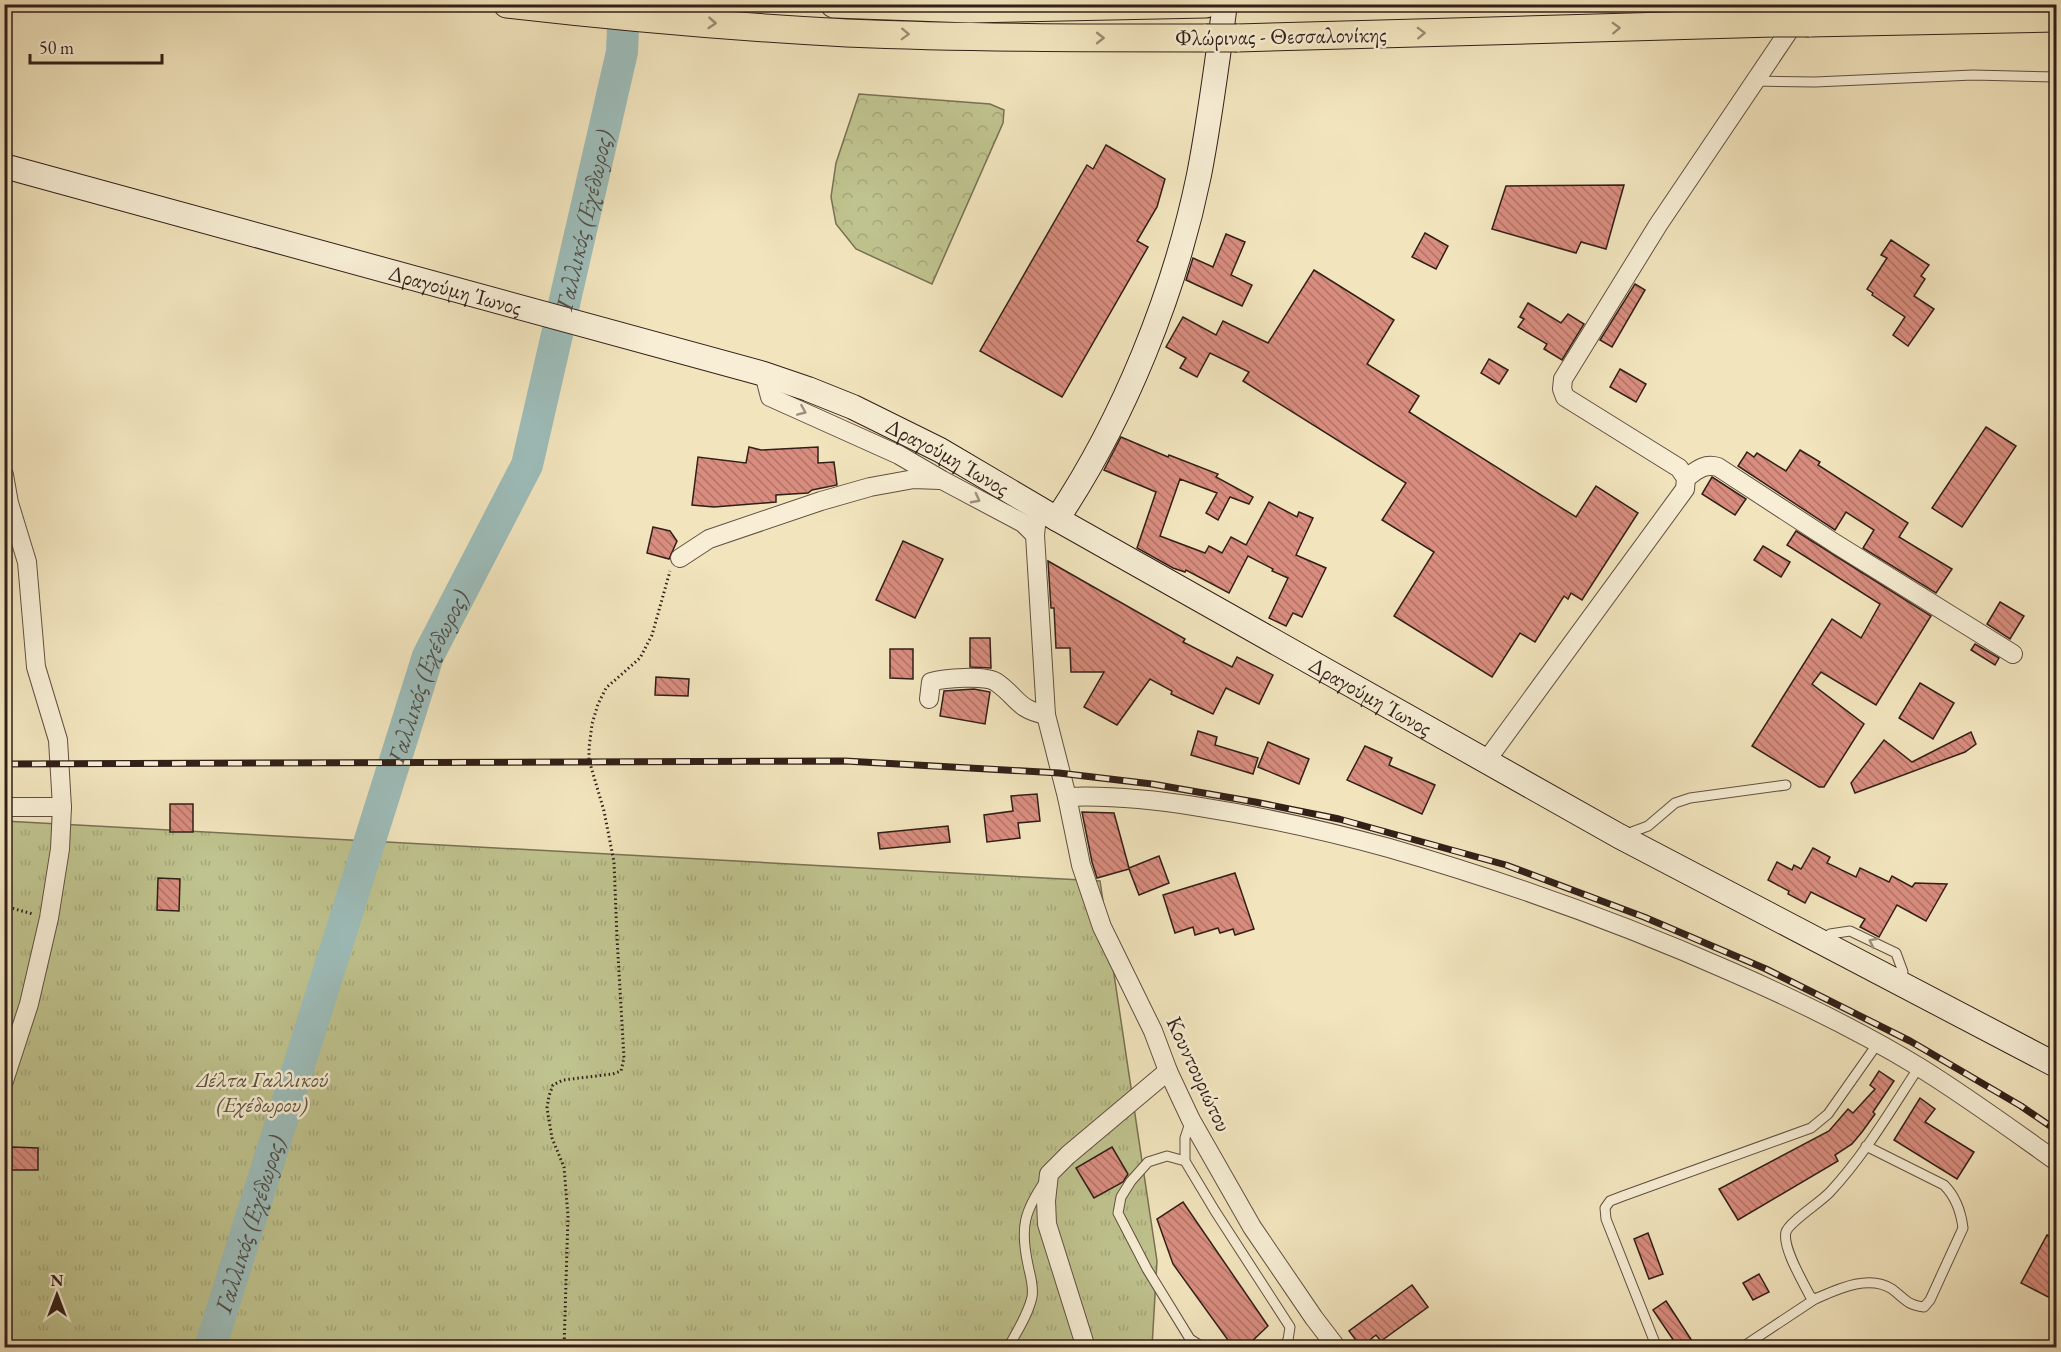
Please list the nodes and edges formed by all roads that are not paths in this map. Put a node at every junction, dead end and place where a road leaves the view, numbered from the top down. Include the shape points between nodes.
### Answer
1 (507, 4) edge
2 (1206, 4) edge
3 (1225, 4) edge
4 (845, 5) edge
5 (1808, 14) edge
6 (2056, 18) edge
7 (2056, 77) edge
8 (1754, 81) junction
9 (4, 166) edge
10 (765, 374) junction
11 (4, 475) edge
12 (1686, 478) junction
13 (942, 480) junction
14 (1048, 513) junction
15 (1035, 535) junction
16 (680, 558) road end
17 (2013, 654) dead end
18 (928, 699) dead end
19 (1046, 715) junction
20 (1486, 761) junction
21 (1786, 785) dead end
22 (1067, 797) junction
23 (4, 807) edge
24 (62, 807) junction
25 (1619, 836) junction
26 (1878, 1043) junction
27 (2056, 1065) edge
28 (1919, 1067) junction
29 (1168, 1071) junction
30 (4, 1081) edge
31 (1191, 1120) junction
32 (1866, 1146) junction
33 (1185, 1161) junction
34 (2056, 1161) edge
35 (1049, 1174) junction
36 (1815, 1299) junction
37 (1008, 1347) edge
38 (1086, 1347) edge
39 (1204, 1347) edge
40 (1282, 1347) edge
41 (1337, 1347) edge
42 (1657, 1347) edge
43 (1741, 1347) edge

1 -> 5 main road, Φλώρινας - Θεσσαλονίκης, bridge via 660,20 970,37 1237,38 1773,23
2 - 4 main road, Φλώρινας - Θεσσαλονίκης via 970,9
3 - 14 main road via 1198,176 1166,296 1104,440 1076,490
5 - 6 main road, Φλώρινας - Θεσσαλονίκης
5 - 8 street
7 - 8 lane via 1973,75
8 - 12 street via 1658,225 1563,379 1565,397 1679,468
9 - 10 main road, Δραγούμη Ίωνος
10 -> 13 street via 770,397 899,455
10 - 14 main road, Δραγούμη Ίωνος via 844,403 907,433
11 - 24 street via 27,562 36,667 58,740
12 - 17 street via 1700,467 1718,467
12 - 20 street via 1684,489
13 -> 15 street via 1023,523
13 - 16 street via 914,479 821,501 709,539
14 - 15 street, Κουντουριώτου
14 - 20 main road, Δραγούμη Ίωνος
15 - 19 street, Κουντουριώτου
18 - 19 street via 932,682 940,679 983,679 994,681 1029,712
19 - 22 street, Κουντουριώτου
20 - 25 main road, Δραγούμη Ίωνος
21 - 25 lane via 1690,798 1675,803 1648,826
22 - 26 street via 1115,796 1250,814 1422,858 1576,908 1674,946
22 - 29 street, Κουντουριώτου via 1081,865 1102,927 1153,1031
23 - 24 street
24 - 30 street via 49,918 29,1004
25 - 27 main road, Δραγούμη Ίωνος via 1821,935
26 - 28 street
26 - 42 lane via 1828,1114 1810,1128 1610,1201 1605,1208 1606,1219
28 - 32 lane
28 - 34 street
29 - 31 street, Κουντουριώτου
29 - 35 street
31 - 33 lane via 1185,1138
31 - 41 street, Κουντουριώτου via 1252,1227
32 - 36 lane via 1830,1192 1787,1229 1785,1239 1798,1272
32 - 36 lane via 1944,1185 1953,1194 1962,1228 1924,1307 1911,1305 1891,1288 1875,1283 1861,1282
33 - 39 lane via 1167,1156 1148,1162 1121,1197 1118,1213 1146,1269 1190,1339
33 - 40 lane via 1290,1327
35 - 37 lane via 1023,1225 1032,1296 1026,1316
35 - 38 street via 1047,1224
36 - 43 lane

